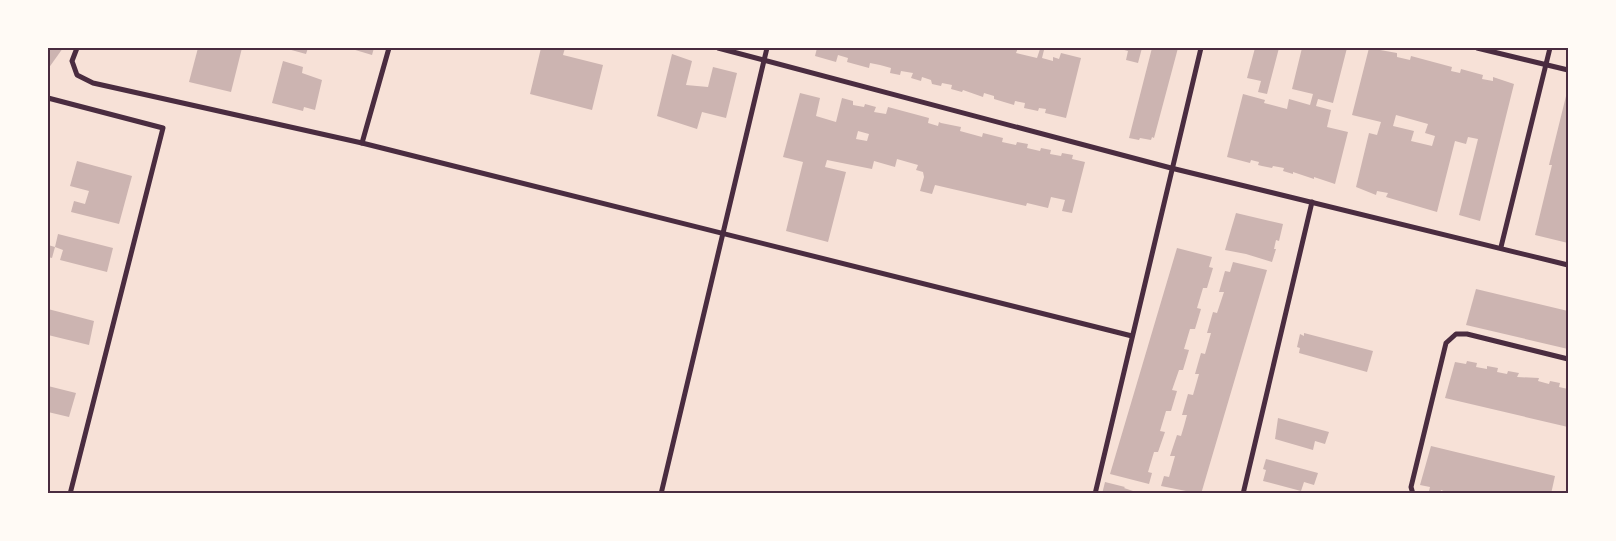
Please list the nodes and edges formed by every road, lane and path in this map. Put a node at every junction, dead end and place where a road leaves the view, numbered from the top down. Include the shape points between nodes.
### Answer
1 (76, 48) edge
2 (389, 48) edge
3 (718, 48) edge
4 (767, 48) edge
5 (1201, 48) edge
6 (1477, 48) edge
7 (1550, 48) edge
8 (764, 60) junction
9 (1546, 65) junction
10 (1568, 70) edge
11 (48, 98) edge
12 (362, 143) junction
13 (1171, 168) junction
14 (1312, 202) junction
15 (723, 232) junction
16 (1501, 247) junction
17 (1568, 265) edge
18 (1132, 336) junction
19 (1568, 359) edge
20 (70, 494) edge
21 (661, 494) edge
22 (1095, 494) edge
23 (1244, 494) edge
24 (1414, 494) edge

1 - 12 street via 72,61 77,75 93,82
2 - 12 street
3 - 8 street
4 - 8 street
5 - 13 street
6 - 9 street
7 - 9 street
8 - 13 street
8 - 15 street
9 - 10 street
9 - 16 street
11 - 20 street via 162,128
12 - 15 street
13 - 14 street
13 - 18 street
14 - 16 street
14 - 23 street
15 - 18 street
15 - 21 street
16 - 17 street
18 - 22 street
19 - 24 street via 1456,334 1446,343 1411,488

